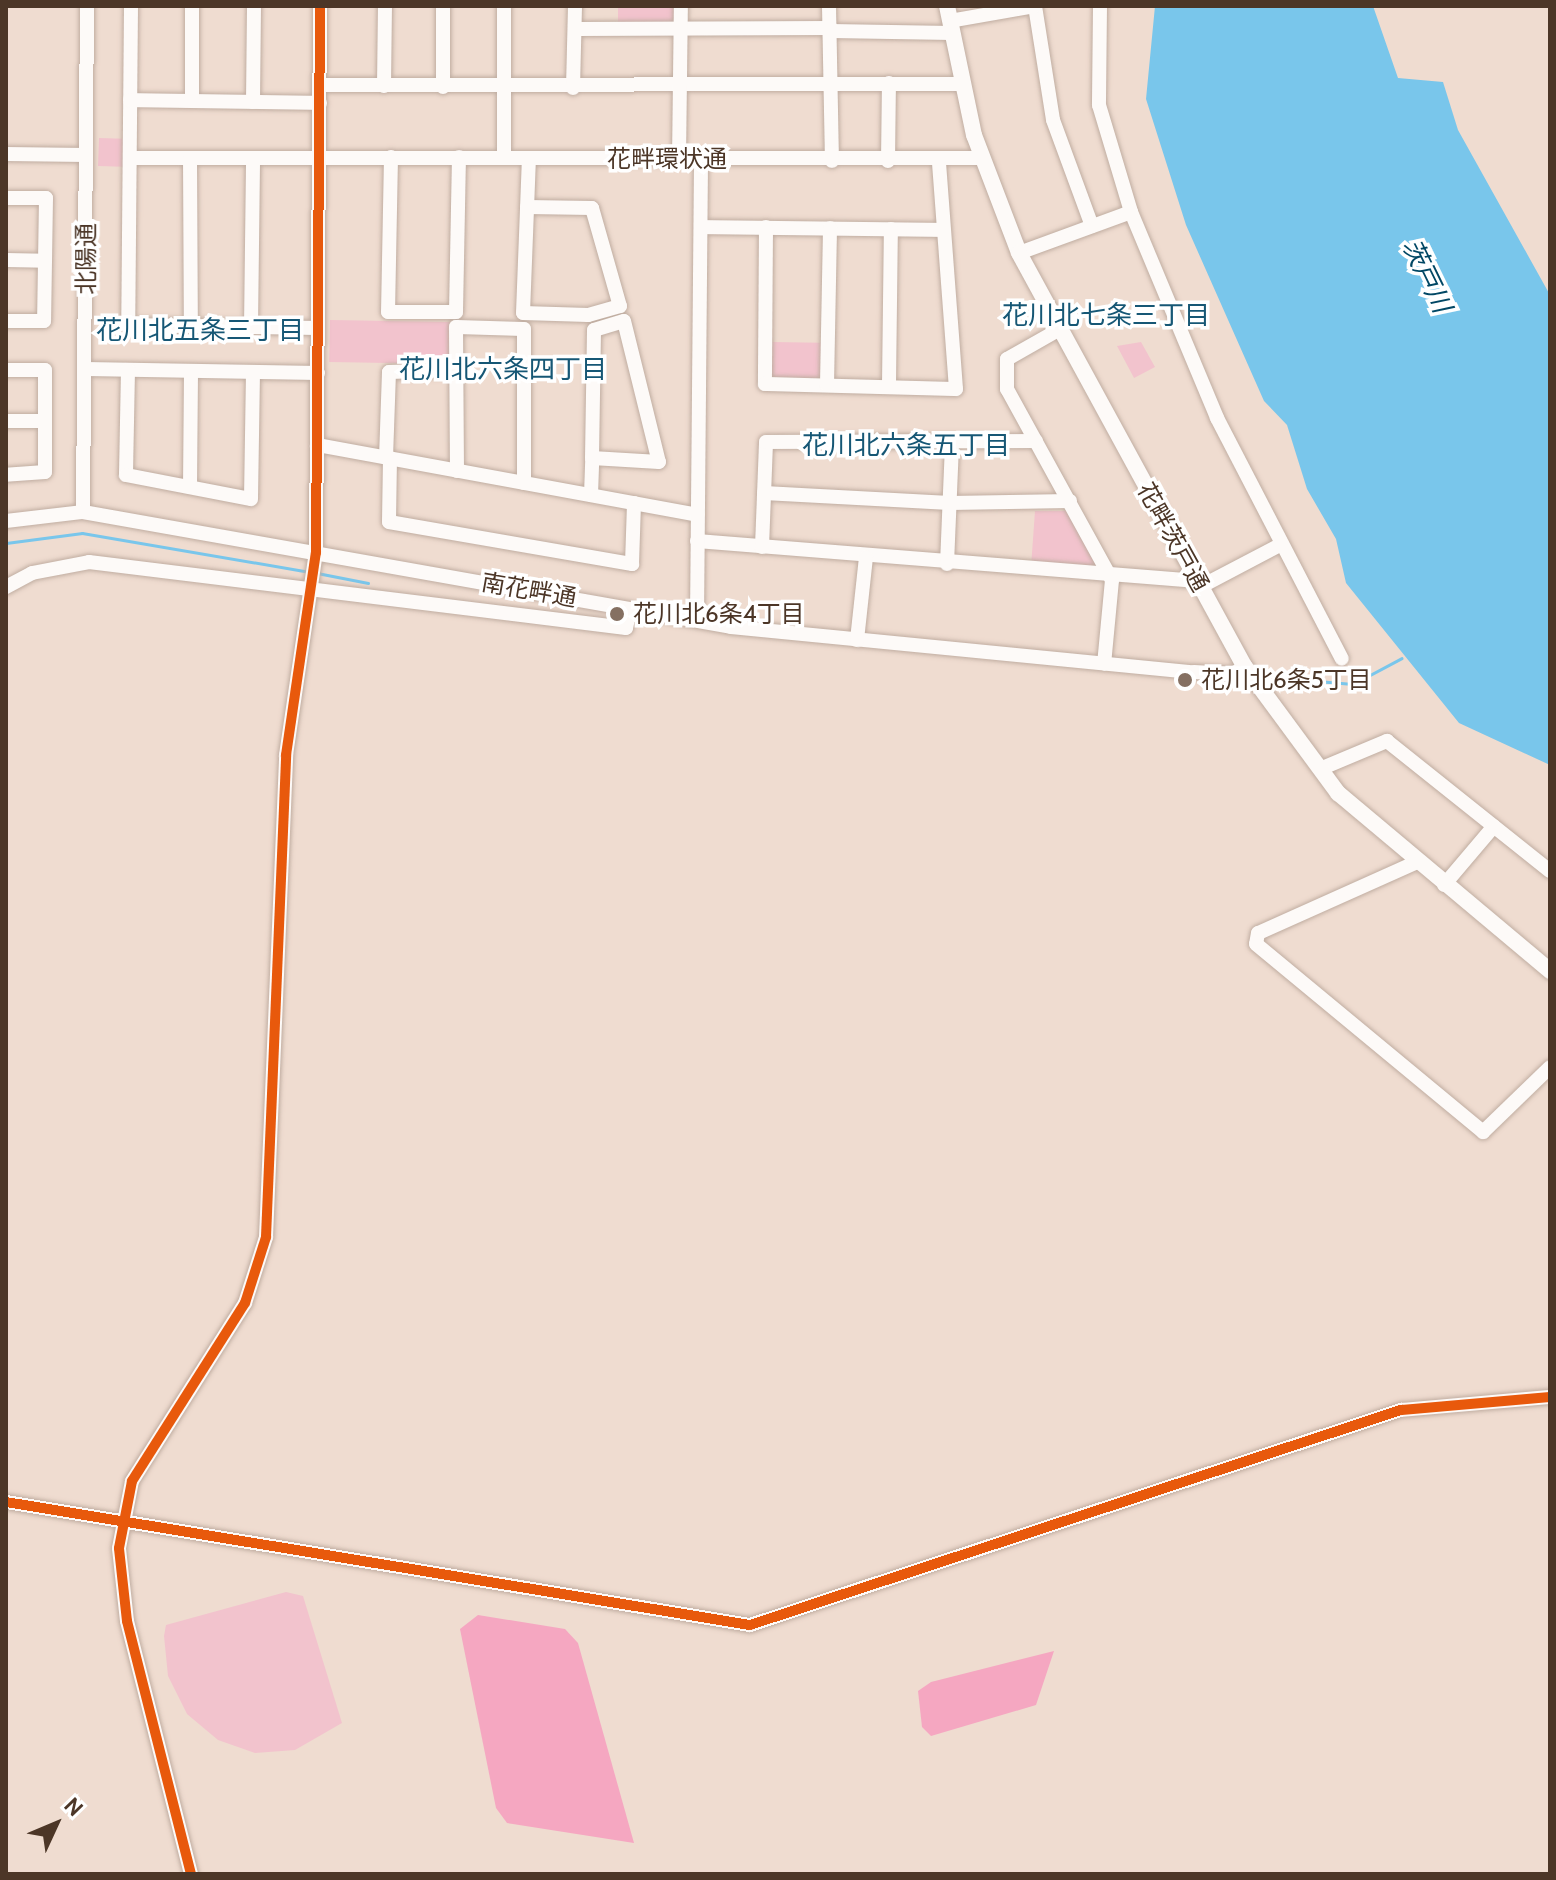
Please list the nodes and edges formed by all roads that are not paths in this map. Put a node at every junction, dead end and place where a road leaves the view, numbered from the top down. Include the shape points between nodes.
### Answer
1 (87, 6) edge
2 (131, 6) edge
3 (192, 6) edge
4 (254, 6) edge
5 (320, 6) edge
6 (385, 6) edge
7 (443, 6) edge
8 (504, 6) edge
9 (575, 6) edge
10 (681, 6) edge
11 (829, 6) edge
12 (1035, 6) edge
13 (1100, 6) edge
14 (950, 20) edge
15 (575, 29) junction
16 (831, 29) junction
17 (681, 30) junction
18 (832, 82) junction
19 (889, 83) junction
20 (680, 84) junction
21 (963, 84) junction
22 (320, 85) junction
23 (384, 86) junction
24 (443, 87) junction
25 (573, 88) junction
26 (504, 89) junction
27 (130, 100) junction
28 (192, 101) junction
29 (253, 102) junction
30 (320, 103) junction
31 (6, 154) edge
32 (86, 155) junction
33 (391, 157) junction
34 (459, 157) junction
35 (130, 158) junction
36 (190, 158) junction
37 (253, 158) junction
38 (504, 158) junction
39 (529, 158) junction
40 (983, 158) junction
41 (319, 159) junction
42 (679, 160) junction
43 (701, 160) junction
44 (832, 161) junction
45 (888, 161) junction
46 (939, 162) junction
47 (6, 198) edge
48 (527, 207) junction
49 (1131, 212) junction
50 (1092, 226) junction
51 (701, 227) junction
52 (766, 227) junction
53 (830, 228) junction
54 (891, 229) junction
55 (942, 230) junction
56 (1019, 253) junction
57 (6, 260) edge
58 (45, 261) junction
59 (6, 321) edge
60 (191, 326) junction
61 (251, 327) junction
62 (318, 328) junction
63 (1060, 329) junction
64 (86, 369) junction
65 (6, 370) edge
66 (128, 370) junction
67 (456, 370) junction
68 (191, 371) junction
69 (253, 372) junction
70 (318, 373) junction
71 (889, 384) junction
72 (827, 385) junction
73 (6, 421) edge
74 (45, 421) junction
75 (1036, 441) junction
76 (317, 445) junction
77 (952, 445) junction
78 (388, 458) junction
79 (592, 458) junction
80 (457, 471) junction
81 (6, 475) edge
82 (524, 483) junction
83 (190, 487) junction
84 (764, 493) junction
85 (591, 495) junction
86 (1070, 501) junction
87 (634, 503) junction
88 (950, 503) junction
89 (83, 512) junction
90 (698, 515) junction
91 (6, 521) edge
92 (697, 541) junction
93 (1280, 545) junction
94 (762, 547) junction
95 (866, 557) junction
96 (315, 558) junction
97 (947, 564) junction
98 (1112, 580) junction
99 (310, 583) junction
100 (1199, 584) junction
101 (6, 587) edge
102 (630, 609) junction
103 (697, 620) junction
104 (857, 640) junction
105 (1342, 659) dead end
106 (1104, 664) junction
107 (1245, 667) junction
108 (1320, 769) junction
109 (1494, 826) junction
110 (1417, 862) junction
111 (1550, 871) edge
112 (1444, 885) junction
113 (1550, 971) edge
114 (1550, 1067) edge
115 (1550, 1397) edge
116 (6, 1502) edge
117 (123, 1523) junction
118 (191, 1874) edge

1 - 32 street, 北陽通
2 - 27 street
3 - 28 street
4 - 29 street
5 - 22 street
6 - 23 street
7 - 24 street
8 - 26 street
9 - 15 street
10 - 17 street
11 - 16 street
12 - 14 street
12 - 50 street via 1063,159
13 - 49 street via 1099,105
14 - 16 street
14 - 21 main road, 花畔茨戸通
15 - 17 street
15 - 25 street
16 - 17 street
16 - 18 street
17 - 20 street
18 - 19 street
18 - 20 street
18 - 44 street
19 - 21 street
19 - 45 street
20 - 25 street
20 - 42 street
21 - 40 main road, 花畔茨戸通
22 - 23 street
22 - 30 street
23 - 24 street
24 - 26 street
25 - 26 street
26 - 38 street
27 - 28 street
27 - 35 street
28 - 29 street
29 - 30 street
30 - 41 street
31 - 32 street
32 - 64 street, 北陽通
33 - 34 street, 花畔環状通
33 - 34 street via 388,312 456,312
33 - 41 street, 花畔環状通
34 - 38 street, 花畔環状通
35 - 36 street, 花畔環状通
35 - 60 street via 128,325
36 - 37 street, 花畔環状通
36 - 60 street
37 - 41 street, 花畔環状通
37 - 61 street
38 - 39 street, 花畔環状通
39 - 42 street, 花畔環状通
39 - 48 street
40 - 46 street, 花畔環状通
40 - 56 main road, 花畔茨戸通
41 - 62 street
42 - 43 street, 花畔環状通
43 - 44 street, 花畔環状通
43 - 51 street
44 - 45 street, 花畔環状通
45 - 46 street, 花畔環状通
46 - 55 street
47 - 58 street via 46,198
48 - 48 street via 523,313 588,315 620,306 592,208
49 - 50 street
49 - 93 street via 1207,396
50 - 56 street
51 - 52 street
51 - 90 street
52 - 53 street
52 - 72 street via 765,384
53 - 54 street
53 - 72 street
54 - 55 street
54 - 71 street
55 - 71 street via 956,389
56 - 63 main road, 花畔茨戸通
57 - 58 street
58 - 59 street via 44,321
60 - 61 street
61 - 62 street
62 - 70 street
63 - 75 street via 1007,359 1007,389
63 - 100 main road, 花畔茨戸通
64 - 66 street
64 - 89 street, 北陽通
65 - 74 street via 45,370
66 - 68 street
66 - 83 street via 126,475
67 - 78 street via 389,372
67 - 80 street
67 - 82 street via 456,327 524,329
68 - 69 street
68 - 83 street
69 - 70 street
69 - 83 street via 251,499
70 - 76 street
71 - 72 street
73 - 74 street
74 - 81 street via 45,472
75 - 77 street
75 - 86 street
76 - 78 street
76 - 96 street
77 - 84 street via 766,442
77 - 88 street
78 - 80 street
78 - 87 street via 389,522 632,564
79 - 79 street via 594,330 624,321 659,462
79 - 85 street
80 - 82 street
82 - 85 street
84 - 88 street
84 - 94 street
85 - 87 street
86 - 88 street
86 - 98 street
87 - 90 street
88 - 97 street
89 - 91 street, 南花畔通
89 - 96 street, 南花畔通
90 - 92 street
92 - 94 street
92 - 103 street
93 - 100 street
93 - 105 street
94 - 95 street
95 - 97 street
95 - 104 street
96 - 99 street
96 - 102 street, 南花畔通
97 - 98 street
98 - 100 street
98 - 106 street
99 - 101 street via 89,562 32,573
99 - 102 street via 626,628
99 - 117 street via 286,755 266,1237 245,1303 146,1450
100 - 107 main road, 花畔茨戸通
102 - 103 street, 南花畔通
103 - 104 street, 南花畔通
104 - 106 street, 南花畔通
106 - 107 street, 南花畔通 via 1232,674
107 - 108 main road, 花畔茨戸通
108 - 109 street via 1387,741
108 - 110 main road, 花畔茨戸通
109 - 111 street
109 - 112 street
110 - 112 main road, 花畔茨戸通
110 - 114 street via 1258,933 1256,944 1483,1132
112 - 113 main road, 花畔茨戸通
115 - 117 street via 1401,1410 750,1625
116 - 117 street
117 - 118 street via 119,1584

